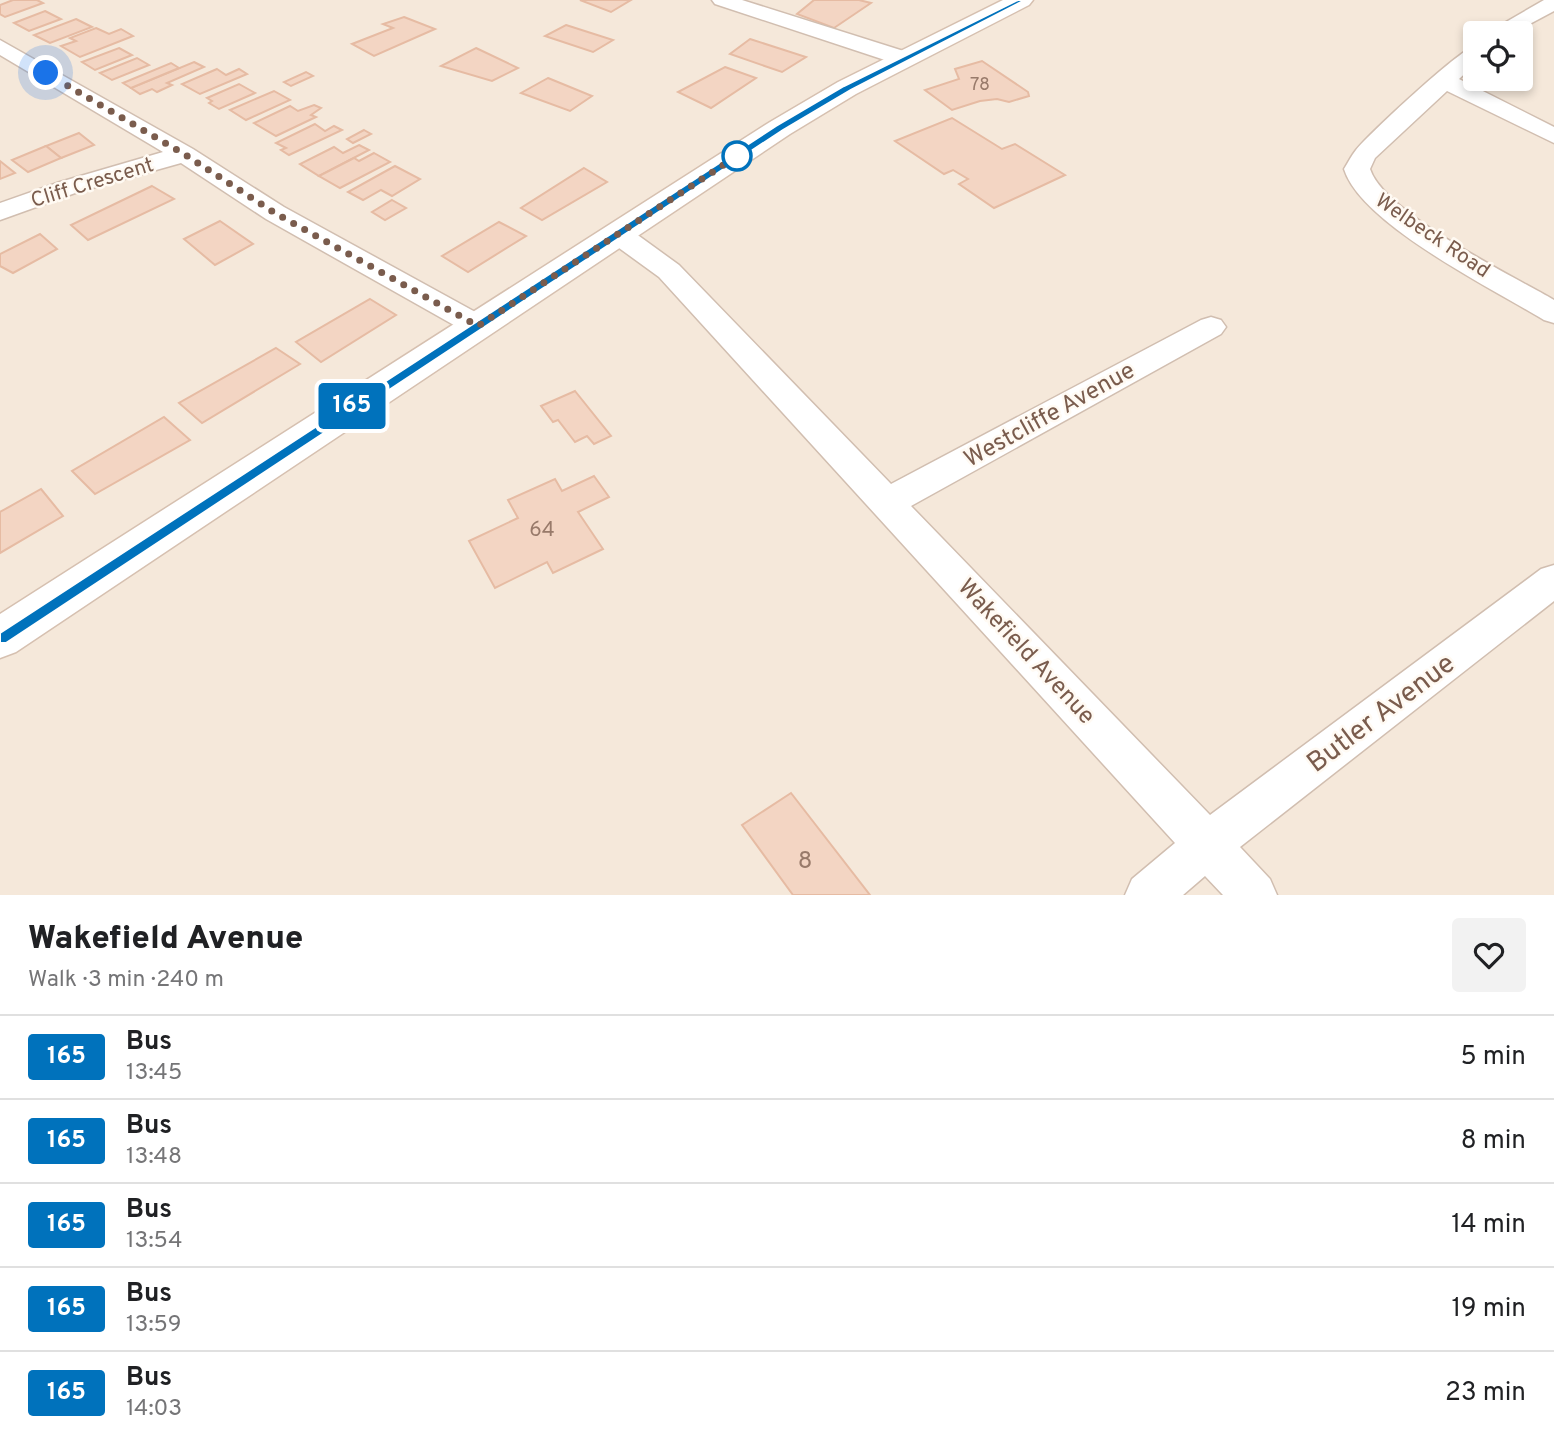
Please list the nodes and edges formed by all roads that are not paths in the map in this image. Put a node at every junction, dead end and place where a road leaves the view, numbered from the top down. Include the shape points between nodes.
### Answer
1 (722, 0) edge
2 (1021, 0) edge
3 (1549, 3) edge
4 (1518, 21) edge
5 (0, 46) edge
6 (905, 59) junction
7 (1463, 62) edge
8 (1443, 80) junction
9 (1554, 135) edge
10 (184, 154) junction
11 (0, 212) edge
12 (618, 234) junction
13 (1554, 313) edge
14 (478, 326) junction
15 (1211, 327) dead end
16 (888, 502) junction
17 (1554, 580) edge
18 (0, 638) edge
19 (1207, 845) junction
20 (1148, 895) edge
21 (1254, 895) edge

1 - 6 street
2 - 6 street
3 - 4 street
5 - 10 street
6 - 12 street via 780,128
7 - 8 street, Welbeck Road
8 - 9 street
8 - 13 street, Welbeck Road via 1365,154 1357,169 1362,185 1417,229
10 - 11 street, Cliff Crescent
10 - 14 street via 275,213
12 - 14 street
12 - 16 street, Wakefield Avenue via 669,271
14 - 18 street
15 - 16 street, Westcliffe Avenue
16 - 19 street, Wakefield Avenue
17 - 19 street, Butler Avenue
19 - 20 street, Butler Avenue
19 - 21 street, Wakefield Avenue

